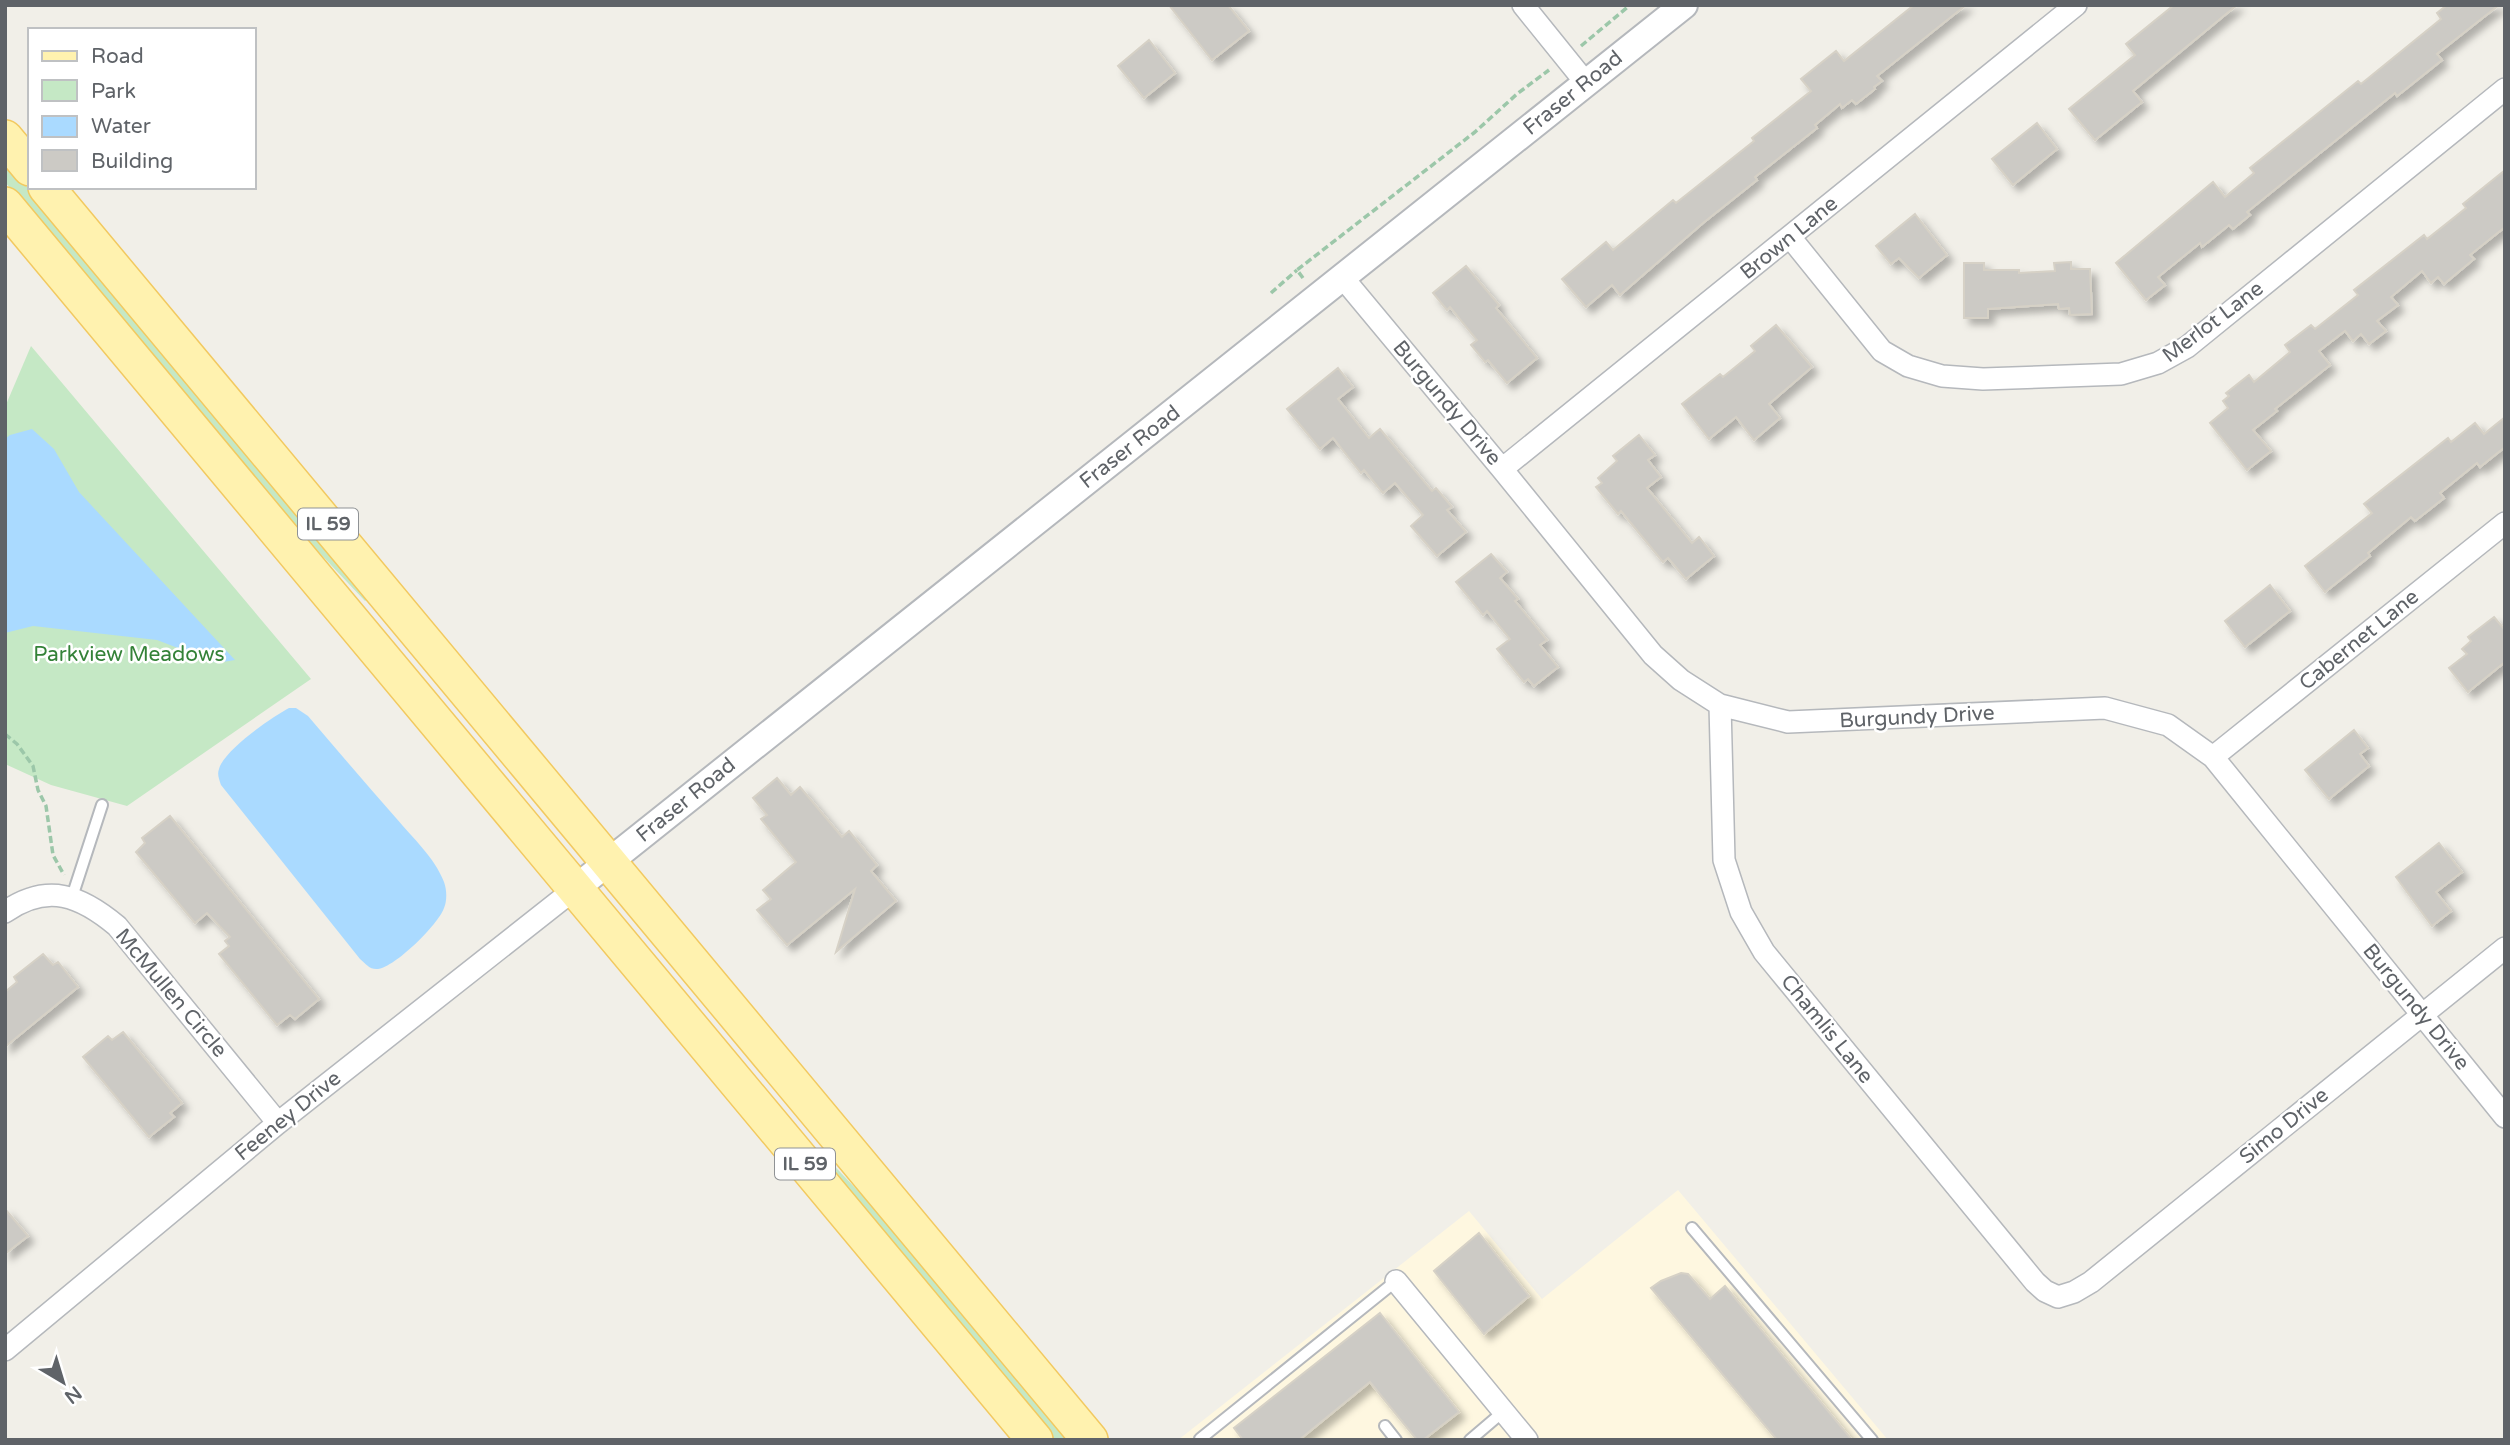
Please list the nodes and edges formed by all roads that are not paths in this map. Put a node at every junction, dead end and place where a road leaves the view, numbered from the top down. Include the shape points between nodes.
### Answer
1 (1523, 5) edge
2 (1684, 5) edge
3 (2076, 5) edge
4 (1586, 83) junction
5 (2505, 89) edge
6 (5, 138) edge
7 (28, 166) edge
8 (48, 189) edge
9 (5, 205) edge
10 (1790, 237) junction
11 (1343, 278) junction
12 (1502, 468) junction
13 (2505, 523) edge
14 (1720, 705) junction
15 (2213, 757) junction
16 (102, 805) dead end
17 (609, 862) junction
18 (576, 888) junction
19 (72, 897) junction
20 (5, 912) edge
21 (2505, 948) edge
22 (2422, 1015) junction
23 (2505, 1117) edge
24 (278, 1123) junction
25 (1692, 1228) dead end
26 (1396, 1282) joint
27 (2058, 1297) joint
28 (5, 1350) edge
29 (1504, 1411) junction
30 (1385, 1426) dead end
31 (1200, 1439) edge
32 (1035, 1440) edge
33 (1090, 1440) edge
34 (1396, 1440) edge
35 (1470, 1440) edge
36 (1527, 1440) edge
37 (1872, 1440) edge

1 - 4 street
2 - 4 street, Fraser Road
3 - 10 street, Brown Lane
4 - 11 street, Fraser Road
5 - 10 street, Merlot Lane via 2187,347 2158,363 2121,374 1983,379 1942,376 1908,366 1882,351
6 - 7 main road
8 - 17 main road, IL 59
9 - 18 main road, IL 59
10 - 12 street, Brown Lane
11 - 12 street, Burgundy Drive
11 - 17 street, Fraser Road
12 - 14 street, Burgundy Drive via 1653,656
13 - 15 street, Cabernet Lane
14 - 15 street, Burgundy Drive via 1788,722 2105,708 2168,725
14 - 27 street, Chamlis Lane via 1724,860 1750,931 2035,1282
15 - 22 street, Burgundy Drive
16 - 19 lane
17 - 18 street, Fraser Road
17 - 33 main road, IL 59
18 - 24 street, Feeney Drive
18 - 32 main road, IL 59
19 - 20 street, McMullen Circle via 30,898
19 - 24 street, McMullen Circle via 117,926
21 - 22 street, Simo Drive
22 - 23 street, Burgundy Drive
22 - 27 street, Simo Drive via 2091,1282
24 - 28 street, Feeney Drive
25 - 37 lane
26 - 29 street
26 - 31 lane
29 - 35 lane
29 - 36 street
30 - 34 lane

